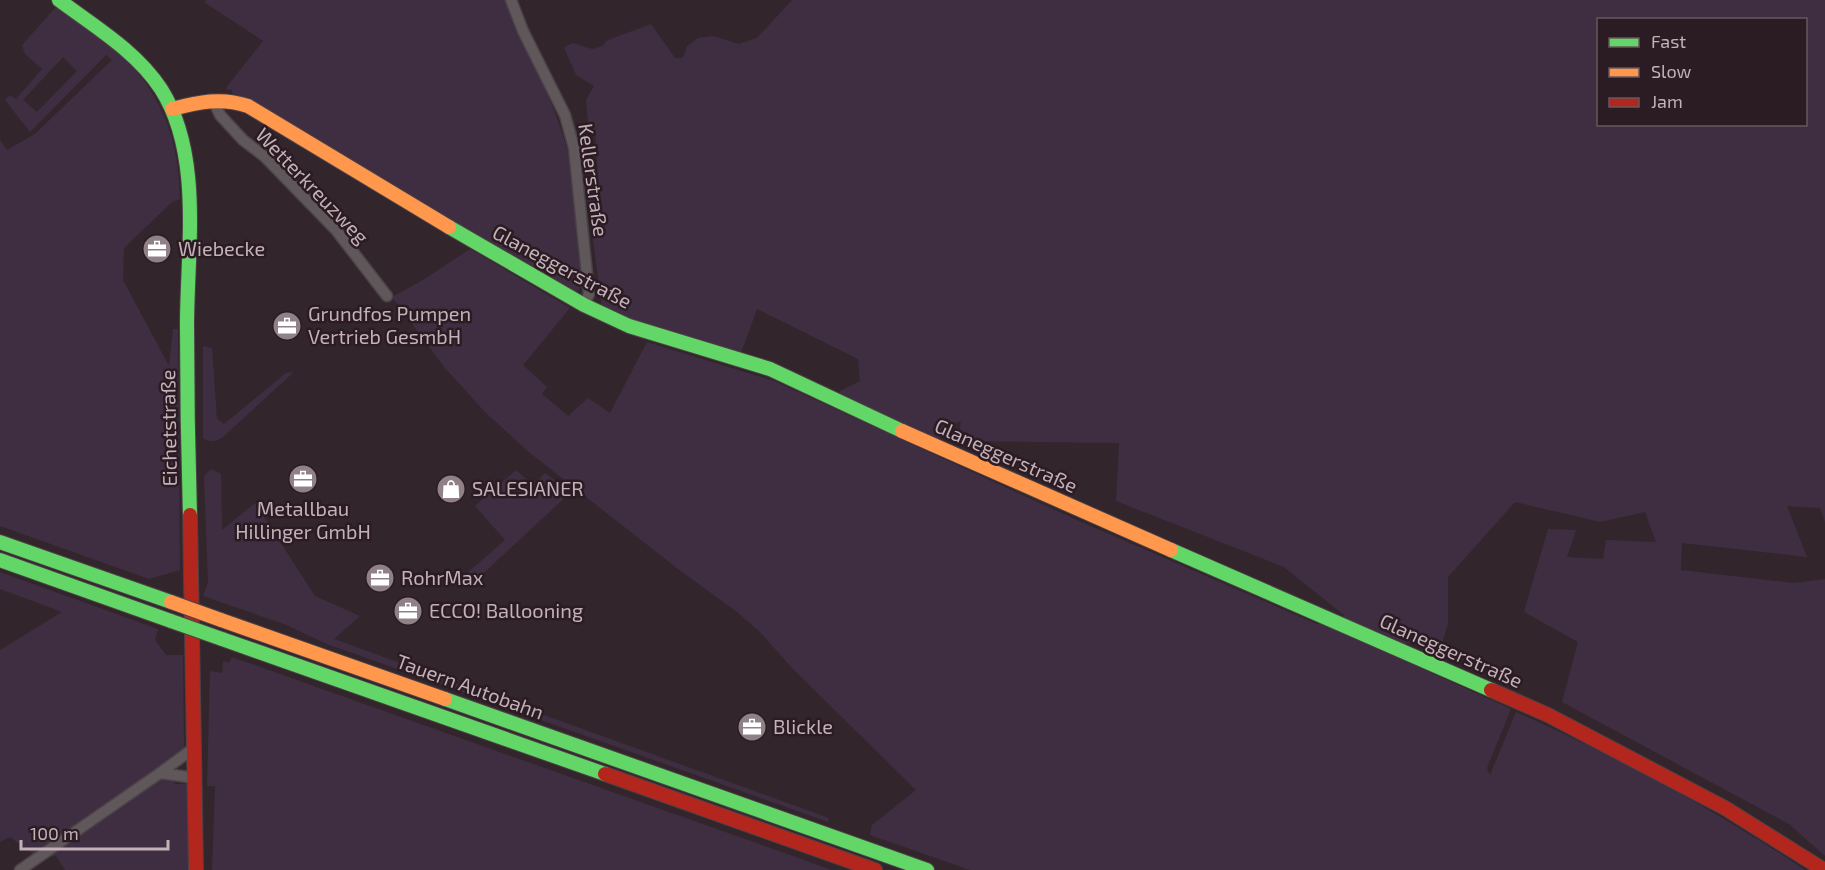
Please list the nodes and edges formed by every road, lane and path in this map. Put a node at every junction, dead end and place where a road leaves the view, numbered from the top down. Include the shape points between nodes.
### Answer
1 (59, 0) edge
2 (511, 0) edge
3 (213, 99) junction
4 (172, 109) junction
5 (387, 296) dead end
6 (584, 305) junction
7 (0, 542) edge
8 (0, 561) edge
9 (194, 748) junction
10 (160, 773) junction
11 (195, 778) junction
12 (20, 870) edge
13 (196, 870) edge
14 (875, 870) edge
15 (927, 870) edge
16 (1824, 870) edge

1 - 4 main road, Eichetstraße via 127,49 159,86
2 - 6 street, Kellerstraße via 565,115 574,148 589,294
3 - 4 main road, Glaneggerstraße
3 - 5 street, Wetterkreuzweg via 220,115 243,140 264,156 336,230
3 - 6 main road, Glaneggerstraße via 229,99 248,106
4 - 9 main road, Eichetstraße via 184,142 187,172
6 - 16 main road, Glaneggerstraße via 629,326 770,369 944,450 1548,715 1725,808
7 - 15 main road, Tauern Autobahn, bridge
8 - 14 main road, Tauern Autobahn, bridge
9 - 10 street
9 - 11 main road, Eichetstraße
10 - 11 street
10 - 12 street
11 - 13 main road, Eichetstraße

